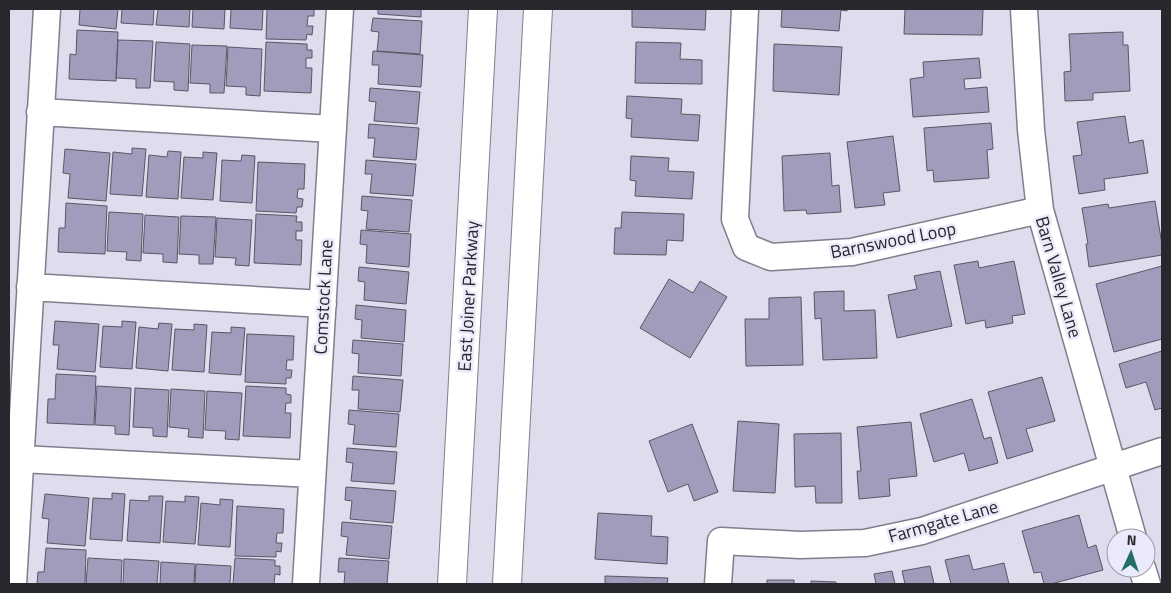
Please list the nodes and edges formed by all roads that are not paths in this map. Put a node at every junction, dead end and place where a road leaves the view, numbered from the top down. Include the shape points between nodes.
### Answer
1 (47, 9) edge
2 (340, 9) edge
3 (483, 9) edge
4 (538, 9) edge
5 (745, 9) edge
6 (1024, 9) edge
7 (40, 112) junction
8 (333, 129) junction
9 (1040, 210) junction
10 (30, 287) junction
11 (323, 304) junction
12 (1162, 451) edge
13 (20, 458) junction
14 (1113, 468) junction
15 (312, 474) junction
16 (1130, 528) edge
17 (13, 584) edge
18 (306, 584) edge
19 (452, 584) edge
20 (507, 584) edge
21 (718, 584) edge

1 - 7 street
2 - 8 street, Comstock Lane
3 - 19 main road, East Joiner Parkway
4 - 20 main road
5 - 9 street, Barnswood Loop via 735,219 746,247 771,257 852,252
6 - 9 street, Barn Valley Lane via 1030,130
7 - 8 street
7 - 10 street
8 - 11 street, Comstock Lane
9 - 14 street, Barn Valley Lane
10 - 11 street
10 - 13 street
11 - 15 street, Comstock Lane
12 - 14 street
13 - 15 street
13 - 17 street
14 - 16 street, Barn Valley Lane
14 - 21 street, Farmgate Lane via 922,531 865,543 800,545 721,541
15 - 18 street, Comstock Lane

